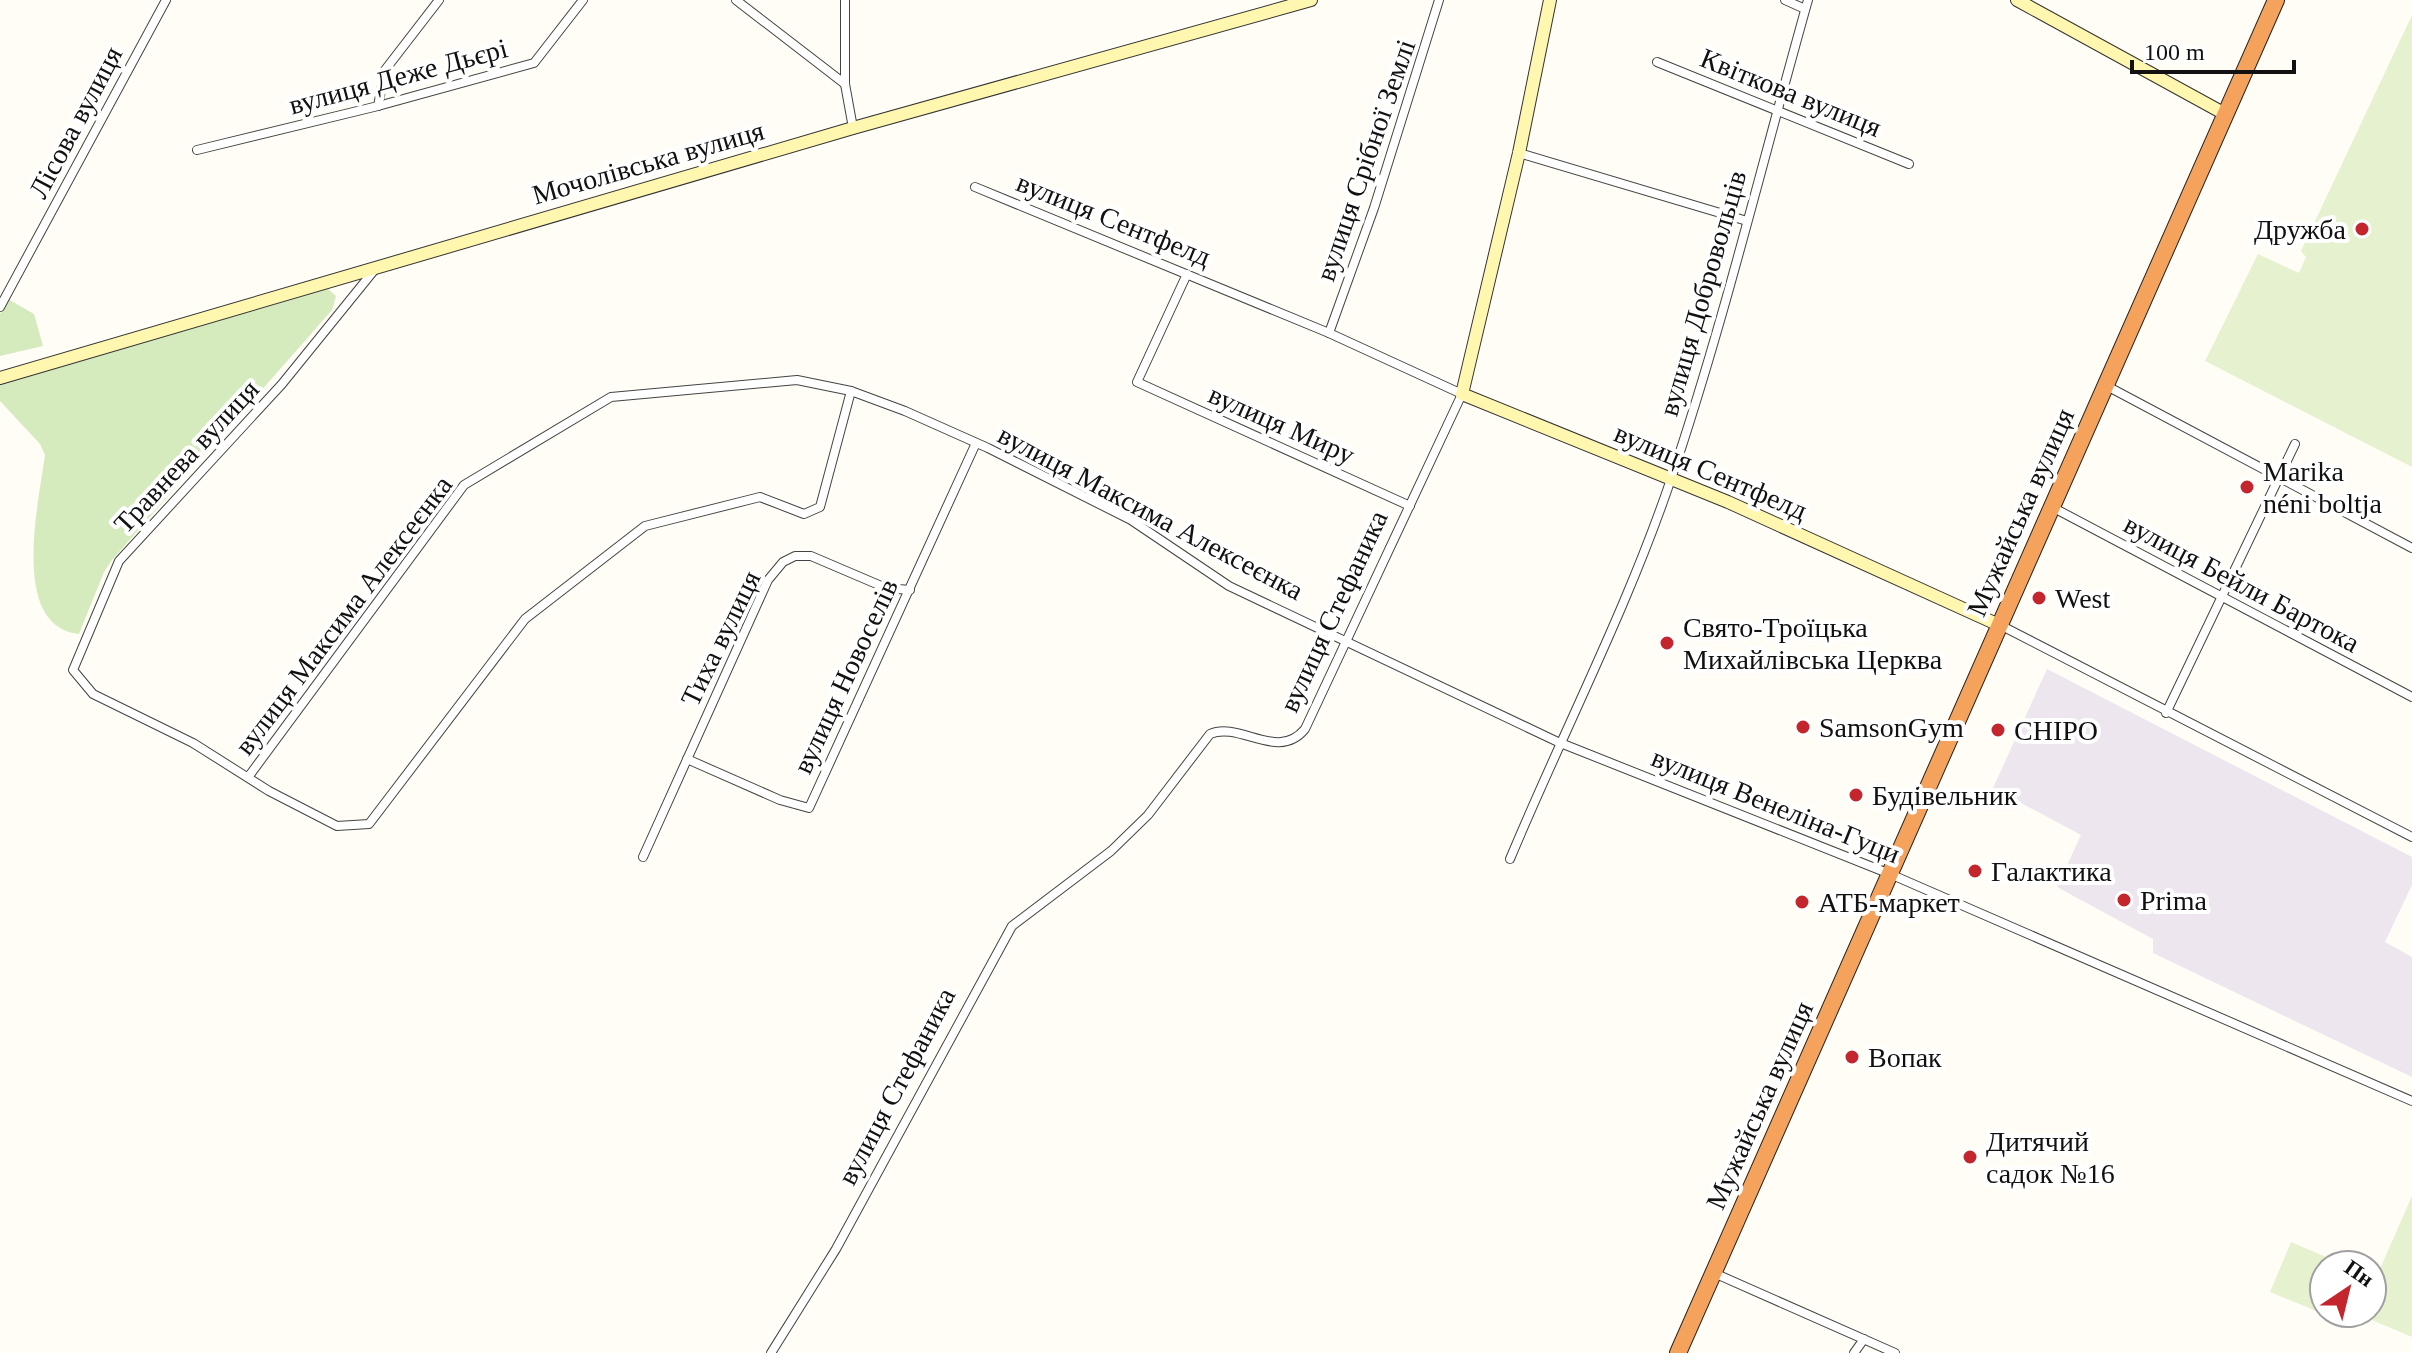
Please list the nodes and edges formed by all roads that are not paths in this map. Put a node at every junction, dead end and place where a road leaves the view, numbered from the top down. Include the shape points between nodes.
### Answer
1 (166, 0) edge
2 (439, 0) edge
3 (583, 0) edge
4 (736, 0) edge
5 (845, 0) edge
6 (1311, 0) edge
7 (1439, 0) edge
8 (1550, 0) edge
9 (1785, 0) edge
10 (2017, 0) edge
11 (2276, 0) edge
12 (1807, 4) edge
13 (1657, 62) dead end
14 (845, 84) junction
15 (378, 106) junction
16 (1778, 111) junction
17 (2225, 114) junction
18 (853, 128) junction
19 (197, 150) dead end
20 (1519, 153) junction
21 (1909, 164) dead end
22 (975, 187) dead end
23 (1747, 221) junction
24 (379, 265) junction
25 (1187, 274) junction
26 (0, 307) edge
27 (1329, 333) junction
28 (0, 378) edge
29 (2104, 384) junction
30 (851, 391) junction
31 (1462, 394) junction
32 (976, 443) junction
33 (2295, 444) dead end
34 (2278, 478) junction
35 (1671, 479) junction
36 (1410, 506) junction
37 (2052, 507) junction
38 (2412, 548) edge
39 (910, 590) junction
40 (2219, 598) junction
41 (1999, 625) junction
42 (1347, 639) junction
43 (2412, 697) edge
44 (2166, 713) junction
45 (1558, 742) junction
46 (687, 759) junction
47 (249, 776) junction
48 (2412, 837) edge
49 (643, 857) dead end
50 (1510, 859) dead end
51 (1890, 874) junction
52 (2412, 1101) edge
53 (1714, 1273) junction
54 (1864, 1339) junction
55 (771, 1353) edge
56 (1678, 1353) edge
57 (1854, 1353) edge
58 (1895, 1353) edge

1 - 26 street, Лісова вулиця
2 - 15 street via 385,70
3 - 15 street, вулиця Деже Дьєрі via 534,63
4 - 14 street
5 - 14 street
6 - 18 main road, Мочолівська вулиця
7 - 27 street, вулиця Срібної Землі
8 - 20 main road, вулиця Стефаника
9 - 12 street
10 - 17 main road
11 - 17 highway, Мужайська вулиця
12 - 16 street, вулиця Добровольців
13 - 16 street, Квіткова вулиця
14 - 18 street
15 - 19 street, вулиця Деже Дьєрі
16 - 21 street, Квіткова вулиця
16 - 23 street, вулиця Добровольців
17 - 29 highway, Мужайська вулиця
18 - 24 main road, Мочолівська вулиця
20 - 23 street
20 - 31 main road, вулиця Стефаника
22 - 25 street, вулиця Сентфелд
23 - 35 street, вулиця Добровольців
24 - 28 main road, Мочолівська вулиця
24 - 47 street, Травнева вулиця via 282,384 119,561 73,670 93,694
25 - 27 street, вулиця Сентфелд
25 - 36 street, вулиця Миру via 1137,382
27 - 31 street, вулиця Сентфелд
29 - 34 street
29 - 37 highway, Мужайська вулиця
30 - 32 street, вулиця Максима Алексеєнка
30 - 47 street, вулиця Максима Алексеєнка via 797,380 611,397 464,485
30 - 47 street via 820,507 804,514 760,497 645,526 525,619 369,824 337,826
31 - 35 main road, вулиця Сентфелд
31 - 36 street, вулиця Стефаника
32 - 39 street, вулиця Новоселів
32 - 42 street, вулиця Максима Алексеєнка via 1131,520 1229,586
33 - 34 street
34 - 38 street
34 - 40 street
35 - 41 main road, вулиця Сентфелд
35 - 45 street, вулиця Добровольців via 1624,599
36 - 42 street, вулиця Стефаника
37 - 40 street, вулиця Бейли Бартока
37 - 41 highway, Мужайська вулиця
39 - 46 street, Тиха вулиця via 886,588 811,556 783,562 768,580
39 - 46 street, вулиця Новоселів via 809,808
40 - 43 street, вулиця Бейли Бартока
40 - 44 street
41 - 44 street, вулиця Сентфелд
41 - 51 highway, Мужайська вулиця
42 - 45 street, вулиця Венеліна-Гуци
42 - 55 street, вулиця Стефаника via 1298,737 1268,742 1223,728 1210,734 1148,815 1111,851 1012,926 836,1249
44 - 48 street, вулиця Сентфелд
45 - 50 street, вулиця Добровольців
45 - 51 street, вулиця Венеліна-Гуци
46 - 49 street, Тиха вулиця
51 - 52 street, вулиця Венеліна-Гуци
51 - 53 highway, Мужайська вулиця
53 - 54 street
53 - 56 highway, Мужайська вулиця
54 - 57 street
54 - 58 street

